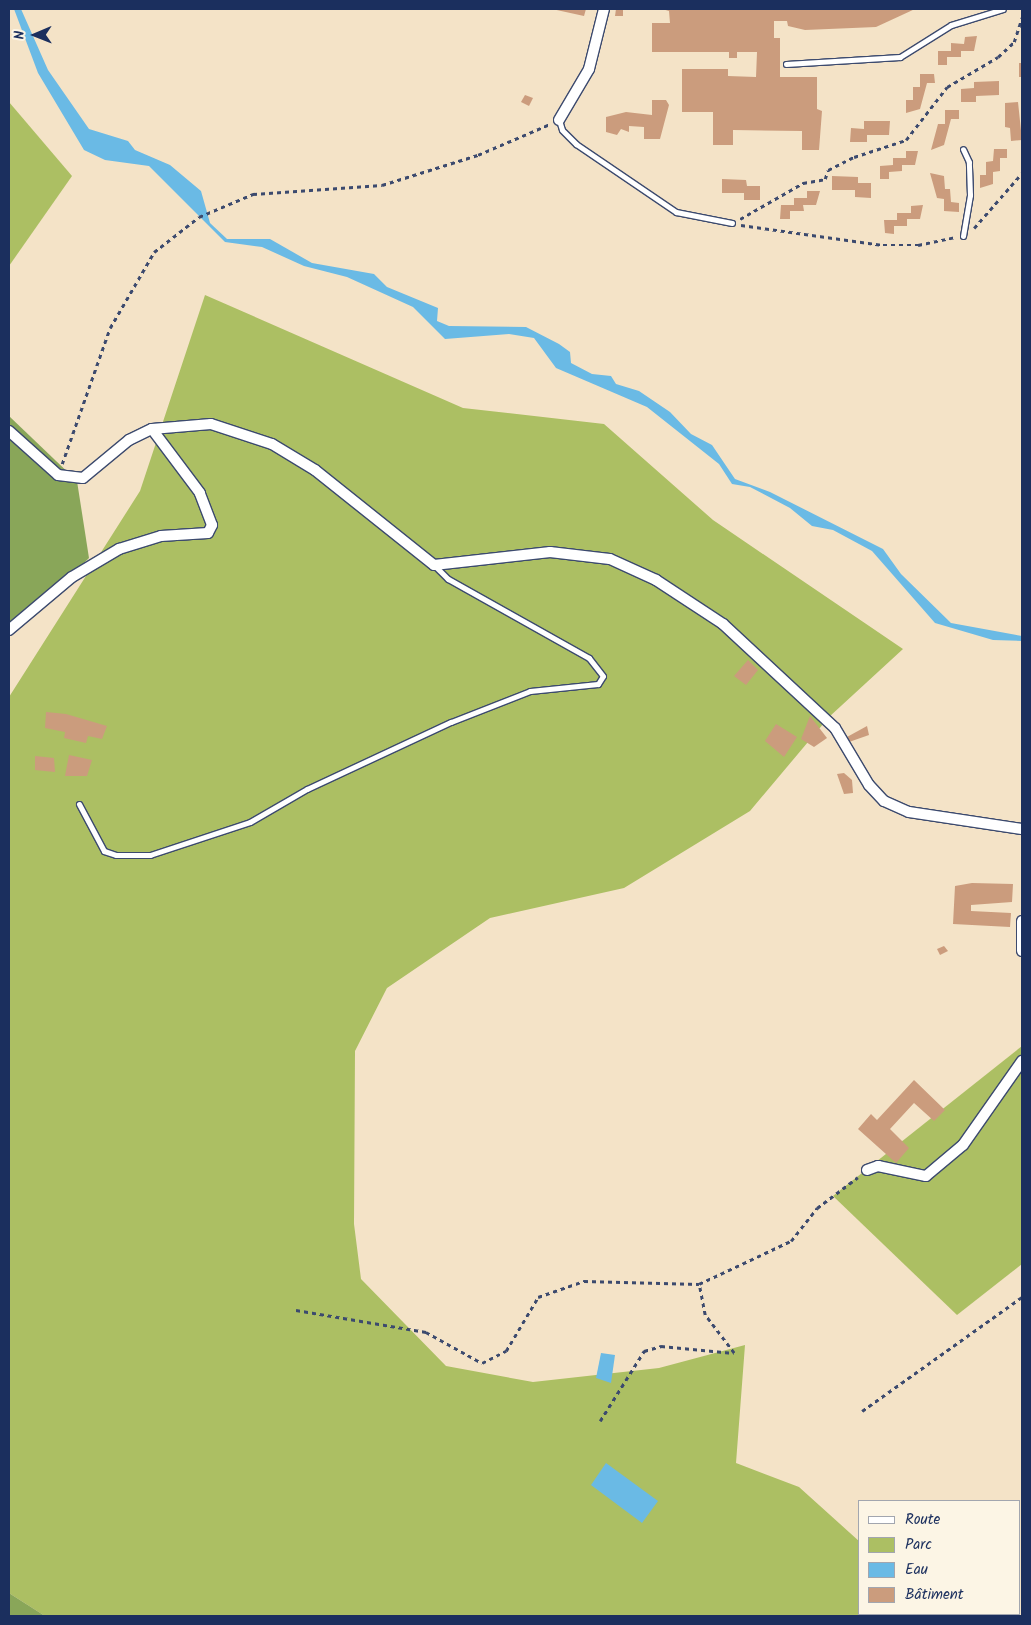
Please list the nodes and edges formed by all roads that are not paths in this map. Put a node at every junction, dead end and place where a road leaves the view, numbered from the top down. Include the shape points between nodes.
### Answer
1 (604, 9) edge
2 (1003, 9) edge
3 (786, 64) dead end
4 (559, 120) joint
5 (963, 149) dead end
6 (732, 223) road end
7 (963, 236) road end
8 (152, 429) junction
9 (9, 431) edge
10 (434, 565) junction
11 (9, 630) edge
12 (79, 804) dead end
13 (1022, 828) edge
14 (1022, 921) edge
15 (1022, 951) edge
16 (1022, 1061) edge
17 (867, 1170) road end

1 - 4 street via 589,69
2 - 3 lane via 952,25 900,57
4 - 6 lane via 562,130 576,144 676,212
5 - 7 lane via 969,162 970,194
8 - 9 street via 129,440 82,478 61,476
8 - 10 street via 211,424 272,444 315,470
8 - 11 street via 200,493 212,525 208,533 162,536 119,549 72,576
10 - 12 lane via 448,579 589,658 603,676 598,684 530,691 451,722 307,789 250,822 150,855 116,855 104,851
10 - 13 street via 550,552 610,559 656,580 723,624 835,728 869,786 884,801 909,812
14 - 15 street
16 - 17 street via 963,1145 926,1176 878,1166

